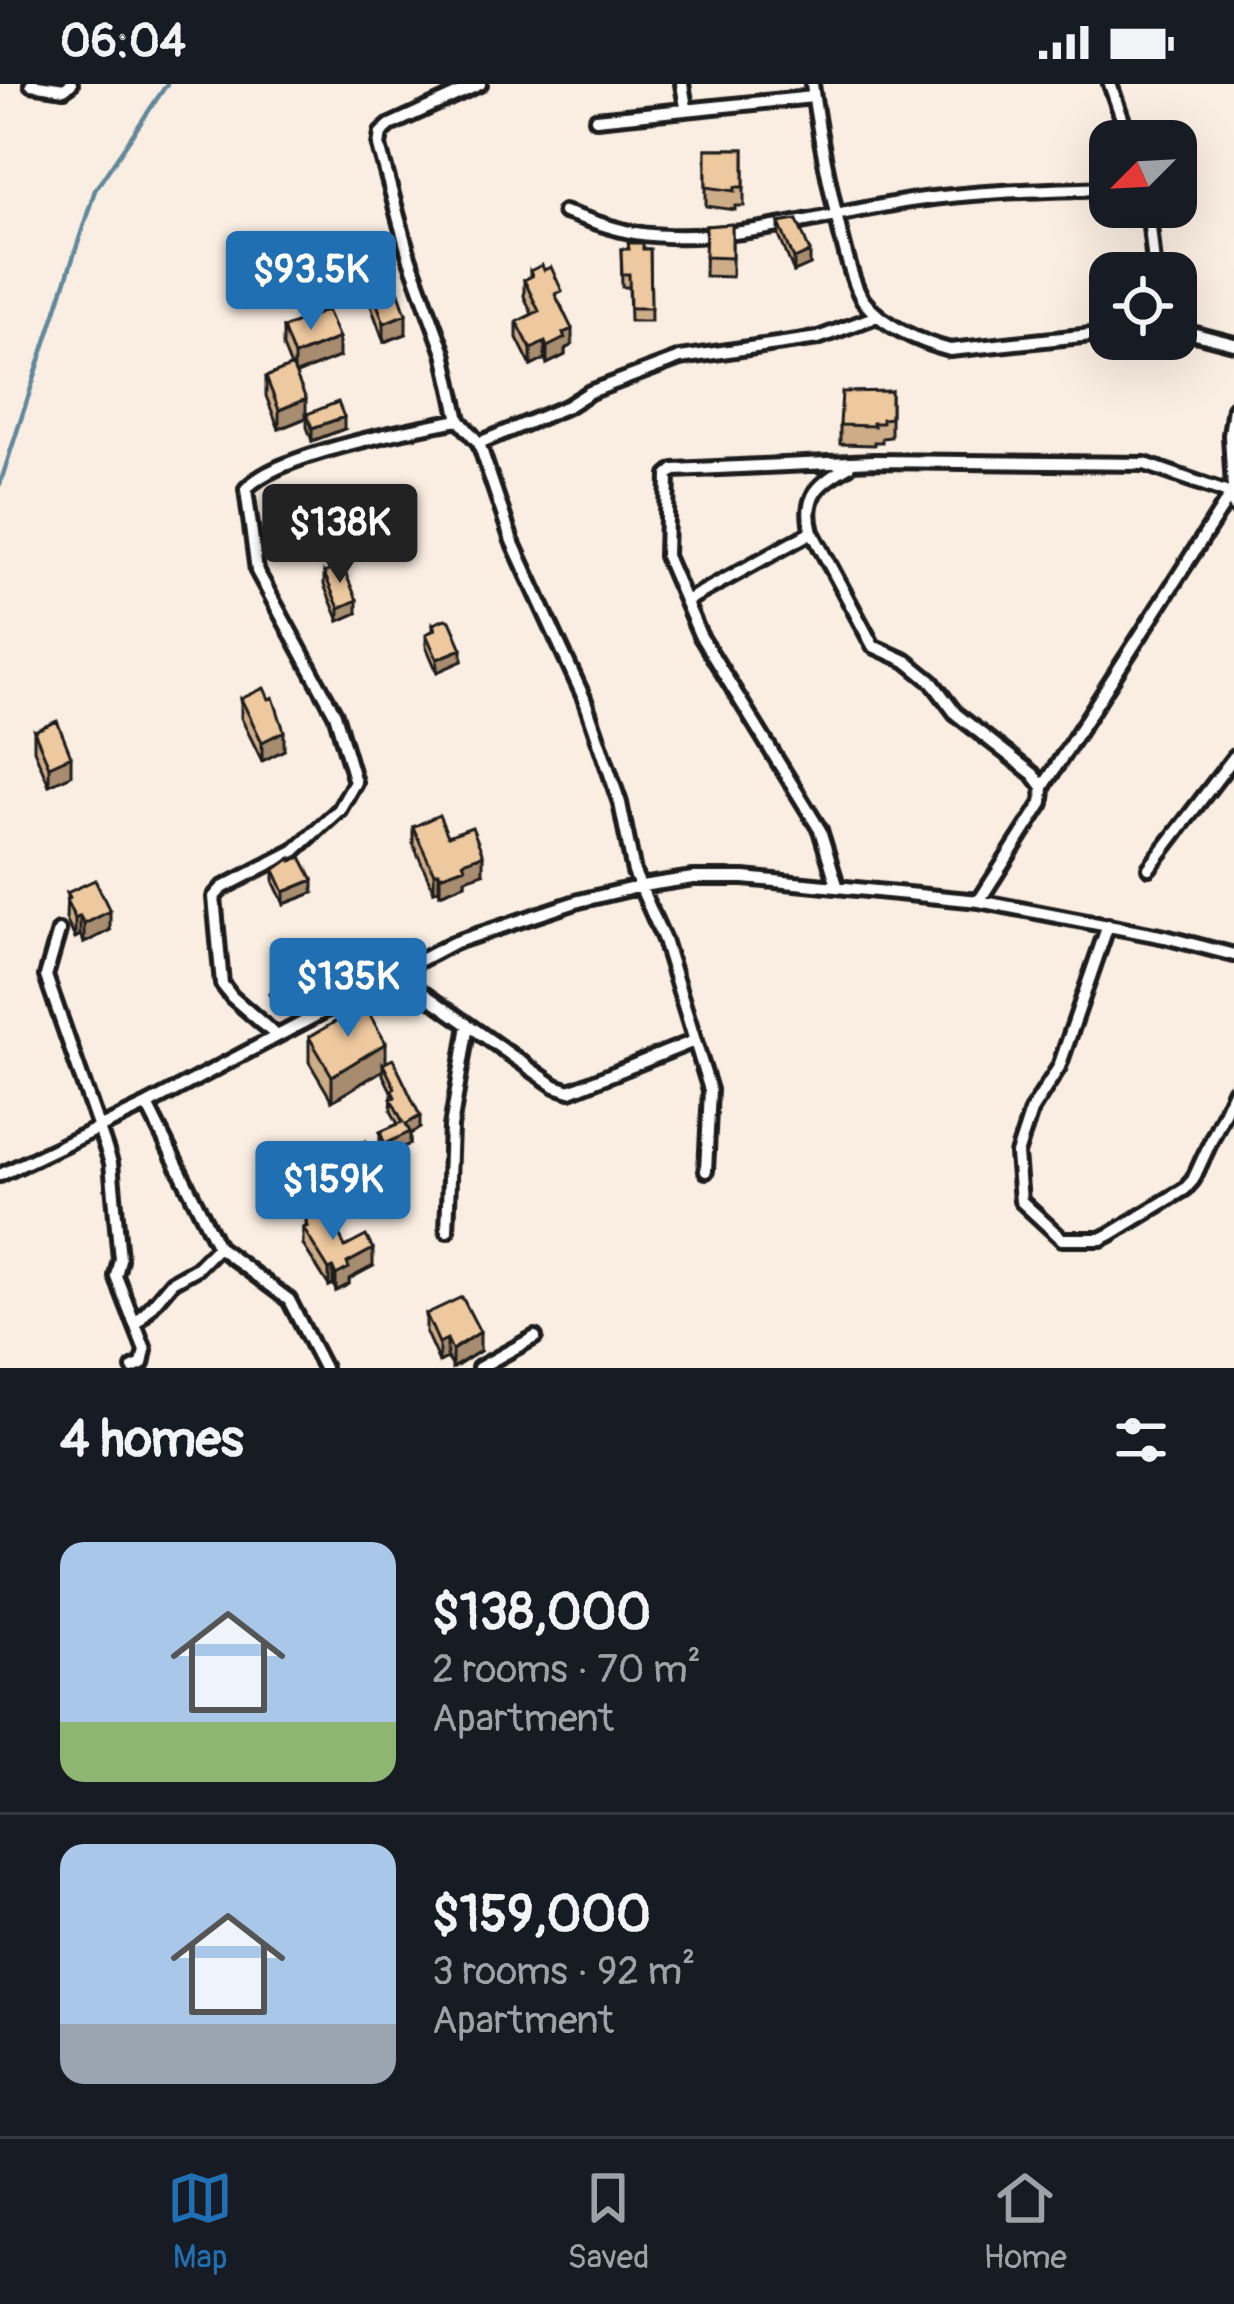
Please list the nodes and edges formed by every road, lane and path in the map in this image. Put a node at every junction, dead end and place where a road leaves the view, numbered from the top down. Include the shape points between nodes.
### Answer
1 (31, 84) edge
2 (70, 84) edge
3 (480, 84) edge
4 (682, 84) edge
5 (1110, 84) edge
6 (812, 90) edge
7 (686, 107) junction
8 (596, 118) dead end
9 (1123, 120) edge
10 (1089, 189) edge
11 (564, 212) dead end
12 (839, 216) junction
13 (877, 316) junction
14 (1197, 334) edge
15 (1089, 335) edge
16 (1234, 344) edge
17 (1234, 408) edge
18 (459, 420) junction
19 (1232, 435) edge
20 (479, 443) junction
21 (852, 464) junction
22 (1233, 500) edge
23 (812, 532) junction
24 (688, 600) junction
25 (1234, 757) edge
26 (1043, 787) junction
27 (1149, 868) dead end
28 (837, 885) junction
29 (642, 886) junction
30 (979, 901) junction
31 (1108, 926) junction
32 (59, 931) dead end
33 (1234, 955) edge
34 (393, 972) junction
35 (468, 1025) junction
36 (277, 1036) junction
37 (694, 1041) junction
38 (1234, 1091) edge
39 (147, 1105) junction
40 (100, 1128) junction
41 (706, 1171) dead end
42 (0, 1175) edge
43 (447, 1231) dead end
44 (218, 1247) junction
45 (137, 1323) junction
46 (535, 1337) dead end
47 (134, 1368) edge
48 (324, 1368) edge
49 (479, 1368) edge

1 - 2 street
3 - 18 street via 390,125 380,146
4 - 7 street
5 - 9 street
6 - 7 street
6 - 12 street
7 - 8 street
10 - 12 street via 914,200
11 - 12 street via 637,233 679,235
12 - 13 street via 860,296
13 - 15 street via 950,350
13 - 20 street via 818,338 680,358
14 - 16 street
17 - 19 street
18 - 20 street
18 - 36 street via 386,433 278,469 246,489 257,571 335,714 355,782 339,810 294,851 214,898 222,984
19 - 22 street
20 - 29 street via 603,749
21 - 22 street via 1145,464
21 - 23 street via 809,500
21 - 24 street via 674,470 666,556
22 - 26 street
23 - 24 street
23 - 26 street via 873,646 932,682 956,714
24 - 28 street via 700,635 820,830
25 - 27 street
26 - 30 street via 1042,803
28 - 29 street via 693,878
28 - 30 street
29 - 34 street via 500,925
29 - 37 street
30 - 31 street
31 - 33 street
31 - 38 street via 1059,1067 1017,1154 1021,1202 1063,1240 1111,1234 1193,1180
32 - 40 street via 46,976
34 - 35 street
34 - 36 street
35 - 37 street via 570,1091
35 - 43 street via 451,1127
36 - 39 street
37 - 41 street via 710,1090
39 - 40 street
39 - 44 street
40 - 42 street
40 - 45 street via 116,1193 116,1276
44 - 45 street
44 - 48 street via 289,1300
45 - 47 street via 146,1359
46 - 49 street

